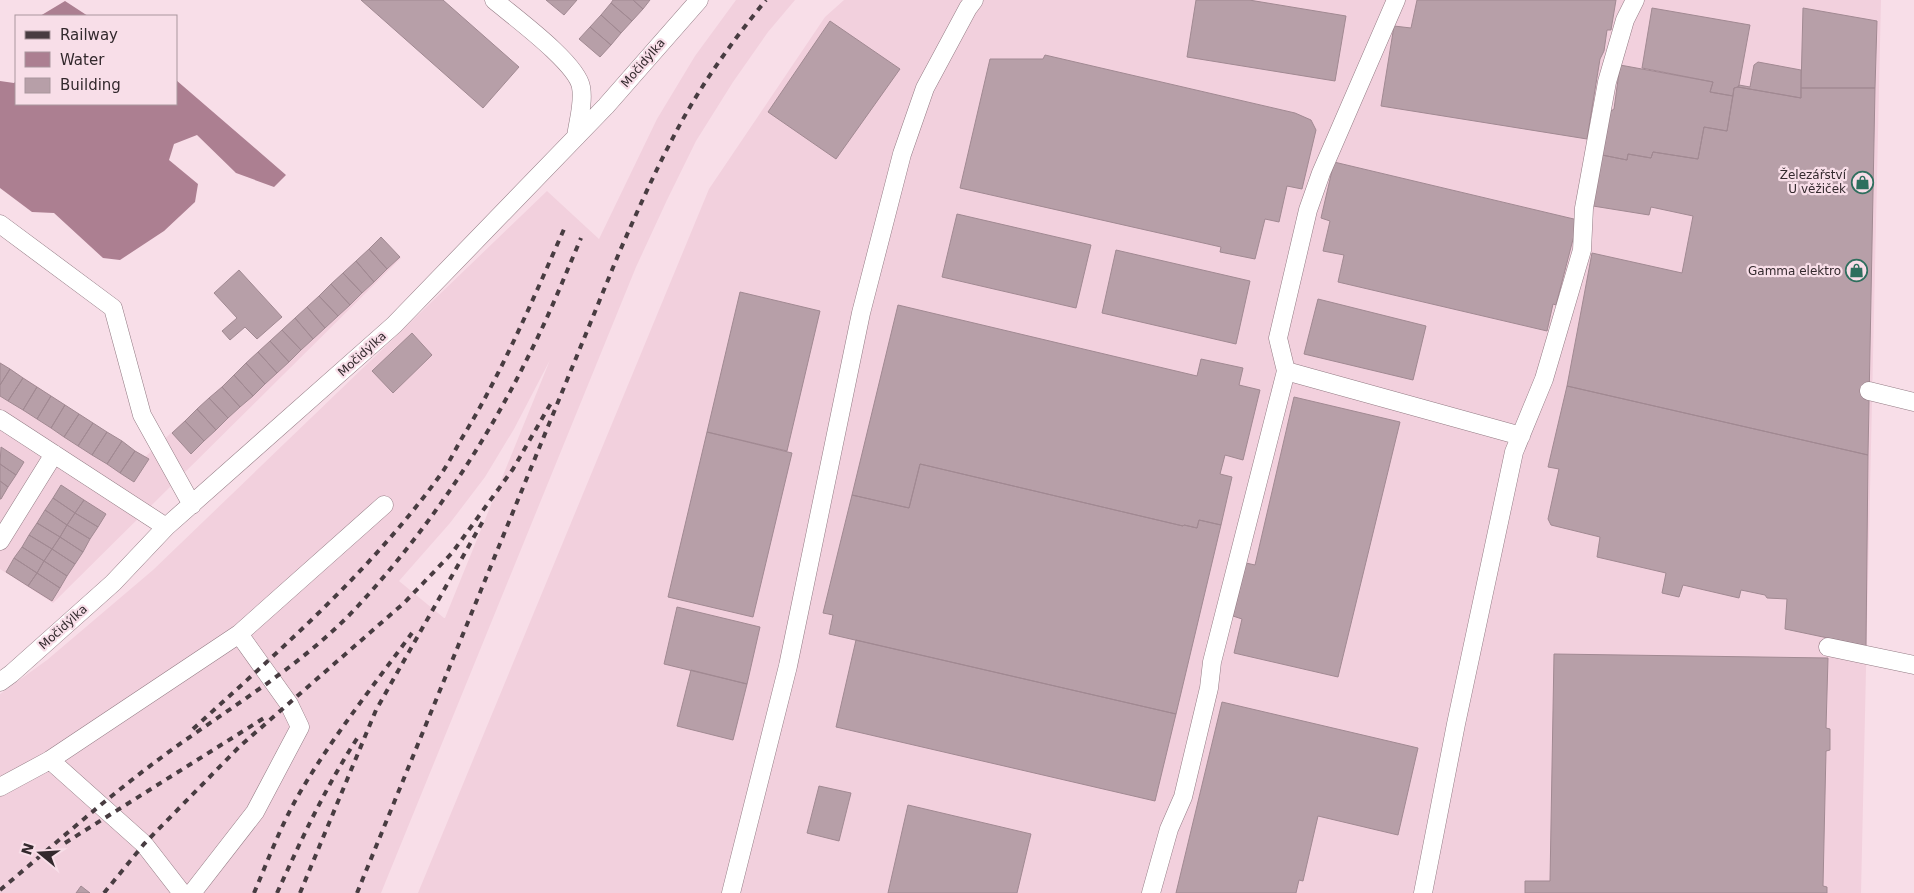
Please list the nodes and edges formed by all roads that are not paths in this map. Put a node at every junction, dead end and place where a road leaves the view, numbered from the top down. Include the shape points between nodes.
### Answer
1 (494, 0) edge
2 (699, 0) edge
3 (974, 0) edge
4 (1396, 0) edge
5 (1635, 0) edge
6 (576, 137) junction
7 (0, 224) edge
8 (1286, 371) junction
9 (1869, 392) dead end
10 (1914, 402) edge
11 (0, 419) edge
12 (1521, 436) junction
13 (54, 454) junction
14 (192, 505) junction
15 (384, 505) dead end
16 (166, 527) junction
17 (0, 541) edge
18 (239, 634) junction
19 (1828, 647) dead end
20 (1914, 665) edge
21 (0, 682) edge
22 (50, 760) junction
23 (0, 787) edge
24 (182, 893) edge
25 (192, 893) edge
26 (732, 893) edge
27 (1151, 893) edge
28 (1423, 893) edge

1 - 6 lane via 573,70 581,86
2 - 6 lane, Močidýlka
3 - 26 lane via 925,88 902,154 861,313 788,666
4 - 8 lane via 1308,210 1278,338
5 - 12 lane via 1625,20 1607,82 1584,208 1582,250 1544,379
6 - 14 lane, Močidýlka via 394,325
7 - 14 lane via 113,308 142,414
8 - 12 lane
8 - 27 lane via 1212,662 1209,688 1183,797 1169,829
9 - 10 lane
11 - 13 lane
12 - 28 lane via 1512,462
13 - 16 lane
13 - 17 lane
14 - 16 lane, Močidýlka
15 - 18 lane
16 - 21 lane, Močidýlka via 113,583
18 - 22 lane
18 - 25 lane via 290,704 300,727 255,812
19 - 20 lane
22 - 23 lane
22 - 24 lane via 144,844

